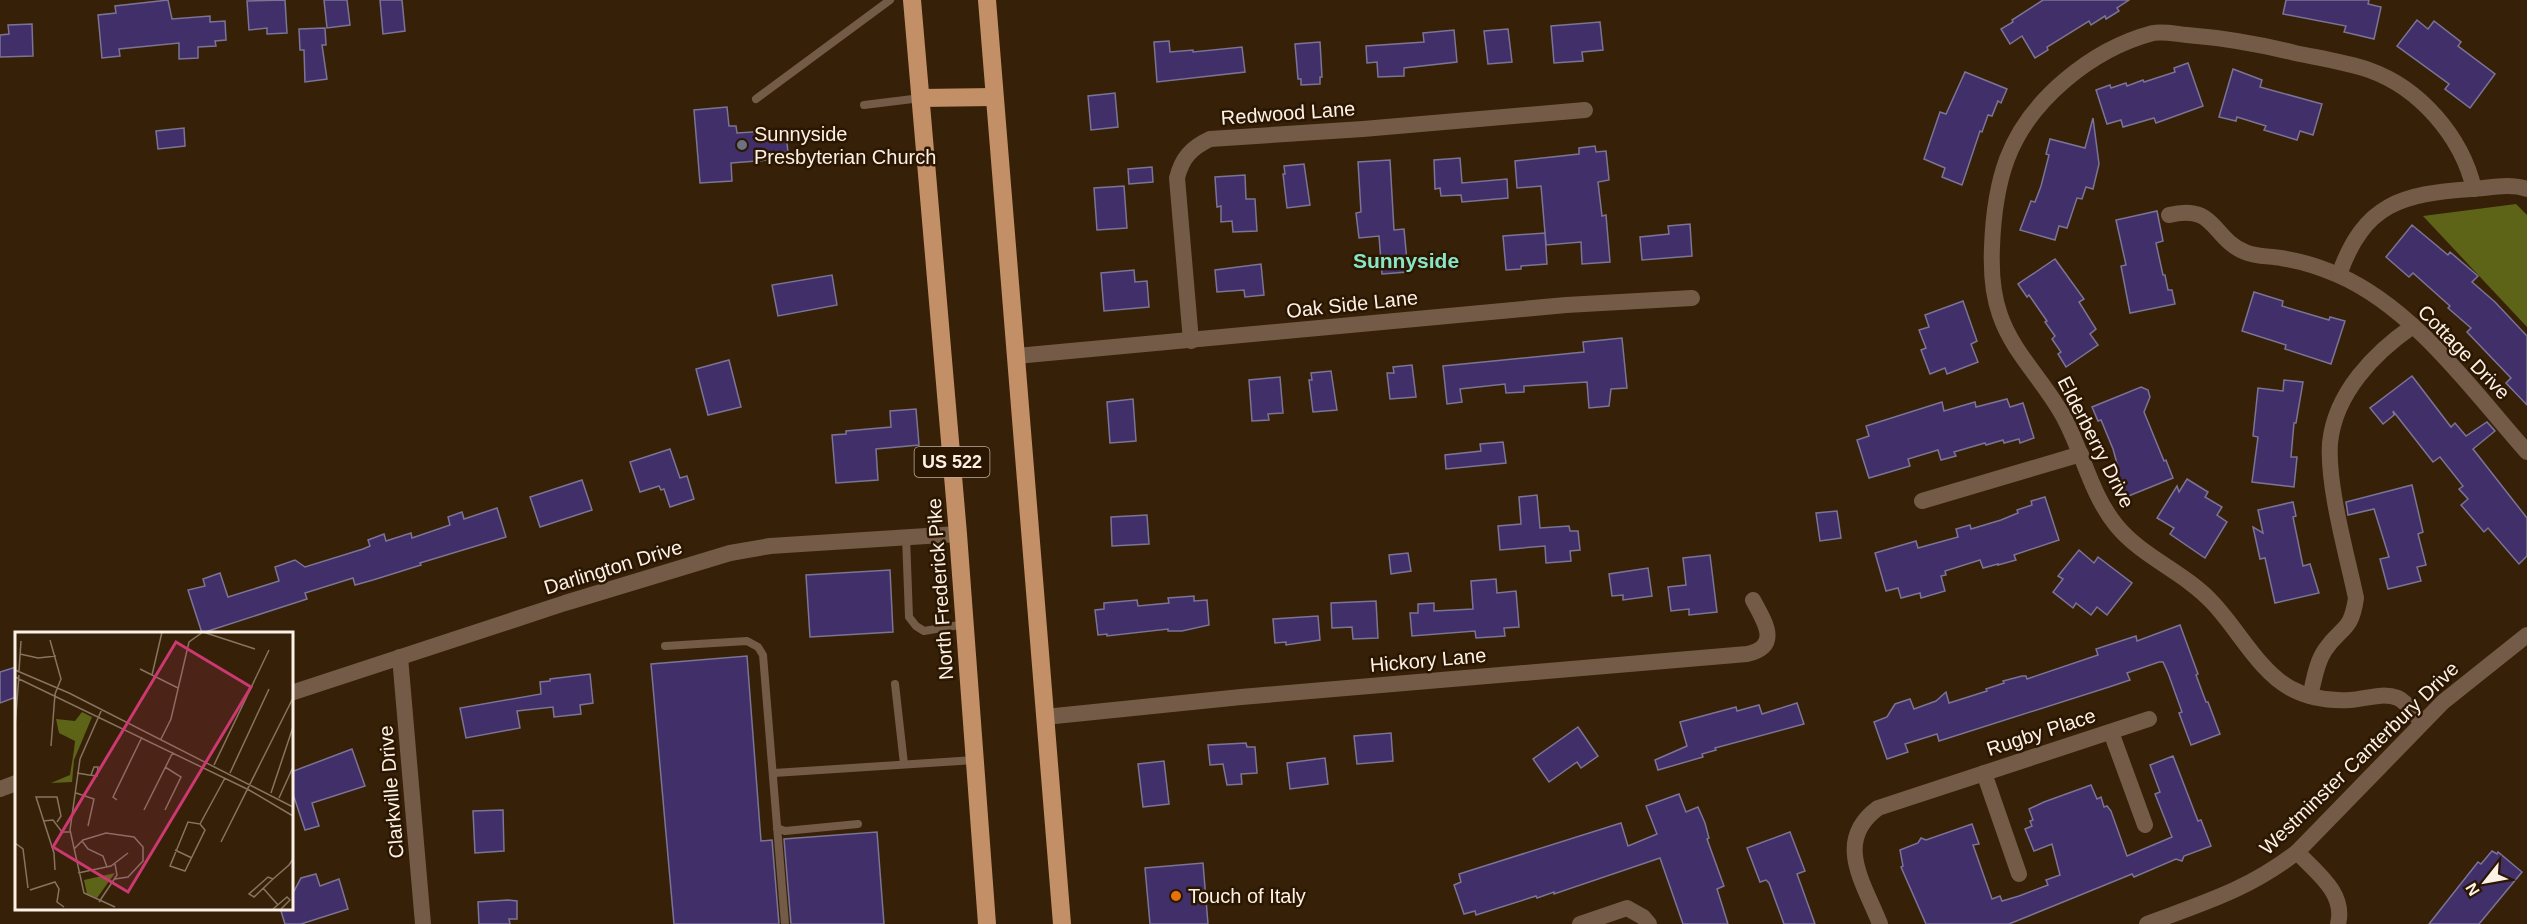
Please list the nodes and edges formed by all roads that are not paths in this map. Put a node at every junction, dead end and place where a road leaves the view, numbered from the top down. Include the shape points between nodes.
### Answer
1 (890, 0) edge
2 (912, 0) edge
3 (987, 0) edge
4 (994, 97) junction
5 (921, 98) junction
6 (756, 99) dead end
7 (864, 105) dead end
8 (1585, 110) dead end
9 (2474, 189) junction
10 (2527, 189) edge
11 (2169, 215) dead end
12 (2339, 275) junction
13 (1692, 298) dead end
14 (2413, 326) junction
15 (1191, 341) junction
16 (1016, 356) junction
17 (2527, 452) edge
18 (2081, 454) junction
19 (1922, 501) dead end
20 (958, 534) junction
21 (906, 537) junction
22 (1753, 600) dead end
23 (965, 624) junction
24 (2527, 635) edge
25 (665, 645) dead end
26 (400, 657) junction
27 (895, 684) dead end
28 (292, 693) edge
29 (2310, 696) junction
30 (1045, 717) junction
31 (2149, 720) dead end
32 (2422, 723) junction
33 (2111, 732) junction
34 (975, 760) junction
35 (904, 764) junction
36 (774, 773) junction
37 (1984, 773) junction
38 (15, 783) edge
39 (0, 789) edge
40 (858, 824) dead end
41 (2145, 825) dead end
42 (777, 828) junction
43 (2297, 852) junction
44 (2019, 874) dead end
45 (423, 924) edge
46 (785, 924) edge
47 (987, 924) edge
48 (1062, 924) edge
49 (1580, 924) edge
50 (1649, 924) edge
51 (1880, 924) edge
52 (2146, 924) edge
53 (2338, 924) edge

1 - 6 lane
2 - 5 main road, North Frederick Pike / US 522
3 - 4 main road
4 - 5 main road
4 - 16 main road
5 - 7 lane
5 - 20 main road, North Frederick Pike / US 522
8 - 15 street, Redwood Lane via 1210,139 1197,145 1187,155 1177,178
9 - 10 street
9 - 12 street via 2427,192 2385,209 2356,238
9 - 18 street, Elderberry Drive via 2463,155 2432,112 2392,80 2368,69 2232,38 2156,32 2086,64 2060,83 2018,134 2006,161 1996,212 1992,273 2000,317 2011,340 2057,406
11 - 12 street, Cottage Drive via 2191,212 2204,216 2231,244 2247,253
12 - 14 street, Cottage Drive via 2377,297
13 - 15 street, Oak Side Lane via 1566,305
14 - 17 street, Cottage Drive
14 - 29 street via 2366,366 2335,420 2330,466 2356,598 2354,614 2346,629 2321,657
15 - 16 street, Oak Side Lane
16 - 30 main road
18 - 19 street
18 - 29 street, Elderberry Drive via 2102,504 2127,537 2208,598 2274,677
20 - 21 street, Darlington Drive
20 - 23 main road, North Frederick Pike / US 522
21 - 23 lane via 909,617 924,631
21 - 26 street, Darlington Drive via 770,546 730,553
22 - 30 street, Hickory Lane via 1768,636 1763,647 1747,654
23 - 34 main road, North Frederick Pike / US 522
24 - 32 street, Westminster Canterbury Drive
25 - 36 lane via 747,640 758,647 764,662
26 - 28 street, Darlington Drive
26 - 45 street, Clarkville Drive
27 - 35 lane
29 - 32 street, Elderberry Drive via 2333,700 2381,695 2397,698
30 - 48 main road
31 - 33 street, Rugby Place
32 - 43 street, Westminster Canterbury Drive
33 - 37 street, Rugby Place
33 - 41 street, Rugby Place
34 - 35 lane
34 - 47 main road, North Frederick Pike / US 522
35 - 36 lane
36 - 42 lane
37 - 44 street, Rugby Place
37 - 51 street, Rugby Place via 1878,808 1866,816 1853,844
38 - 39 street
40 - 42 lane via 786,831
42 - 46 lane
43 - 52 street, Westminster Canterbury Drive via 2247,886
43 - 53 street via 2333,891 2339,904
49 - 50 street via 1628,909

